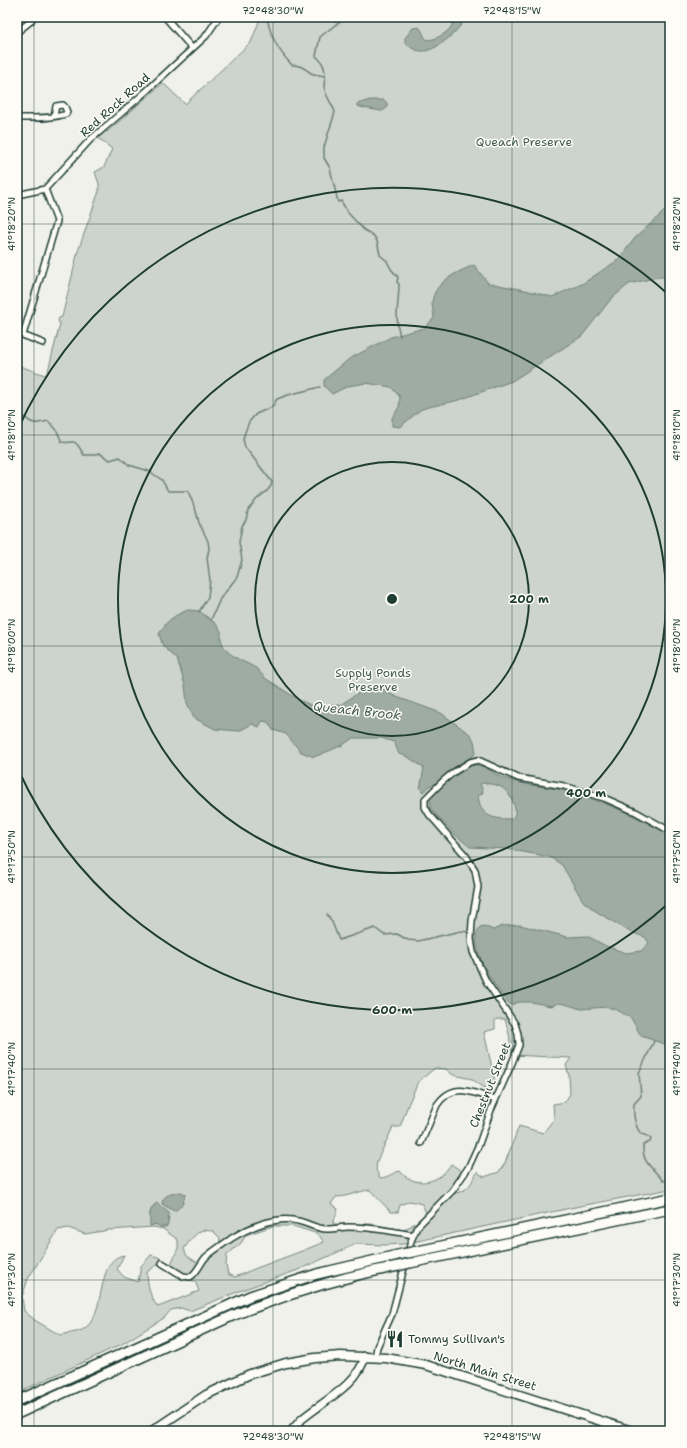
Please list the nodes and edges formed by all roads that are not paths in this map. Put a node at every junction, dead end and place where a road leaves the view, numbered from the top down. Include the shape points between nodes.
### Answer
1 (33, 17) edge
2 (164, 17) edge
3 (219, 17) edge
4 (17, 32) edge
5 (192, 48) junction
6 (54, 116) dead end
7 (17, 118) edge
8 (45, 189) junction
9 (17, 195) edge
10 (17, 333) edge
11 (23, 335) junction
12 (42, 343) dead end
13 (670, 831) edge
14 (495, 1100) junction
15 (421, 1143) dead end
16 (670, 1198) edge
17 (670, 1209) edge
18 (412, 1235) junction
19 (162, 1263) dead end
20 (365, 1356) junction
21 (375, 1357) junction
22 (17, 1401) edge
23 (17, 1414) edge
24 (152, 1431) edge
25 (291, 1431) edge
26 (632, 1431) edge

1 - 4 street
2 - 5 street
3 - 5 street, Red Rock Road via 206,36
5 - 8 street, Red Rock Road via 90,140
6 - 7 street
8 - 9 street
8 - 11 street via 57,221
10 - 11 street
11 - 12 street
13 - 14 street, Chestnut Street via 604,798 564,786 518,778 478,760 464,766 436,787 425,799 425,807 429,814 475,870 478,887 472,921 473,952 486,981 518,1031 518,1050
14 - 15 street via 465,1090 451,1093 440,1100
14 - 18 street, Chestnut Street via 468,1168 453,1190
16 - 22 highway, bridge via 317,1274 250,1296
17 - 23 highway, bridge via 330,1282 225,1319
18 - 19 street via 358,1227 321,1229 298,1220 279,1220 255,1227 230,1239 205,1258 190,1277 183,1276
18 - 21 street, Chestnut Street via 392,1314
20 - 21 main road, North Main Street
20 - 24 main road, North Main Street via 316,1358 286,1363 250,1374 206,1395
20 - 25 street via 360,1369 347,1384
21 - 26 main road, North Main Street via 440,1369

